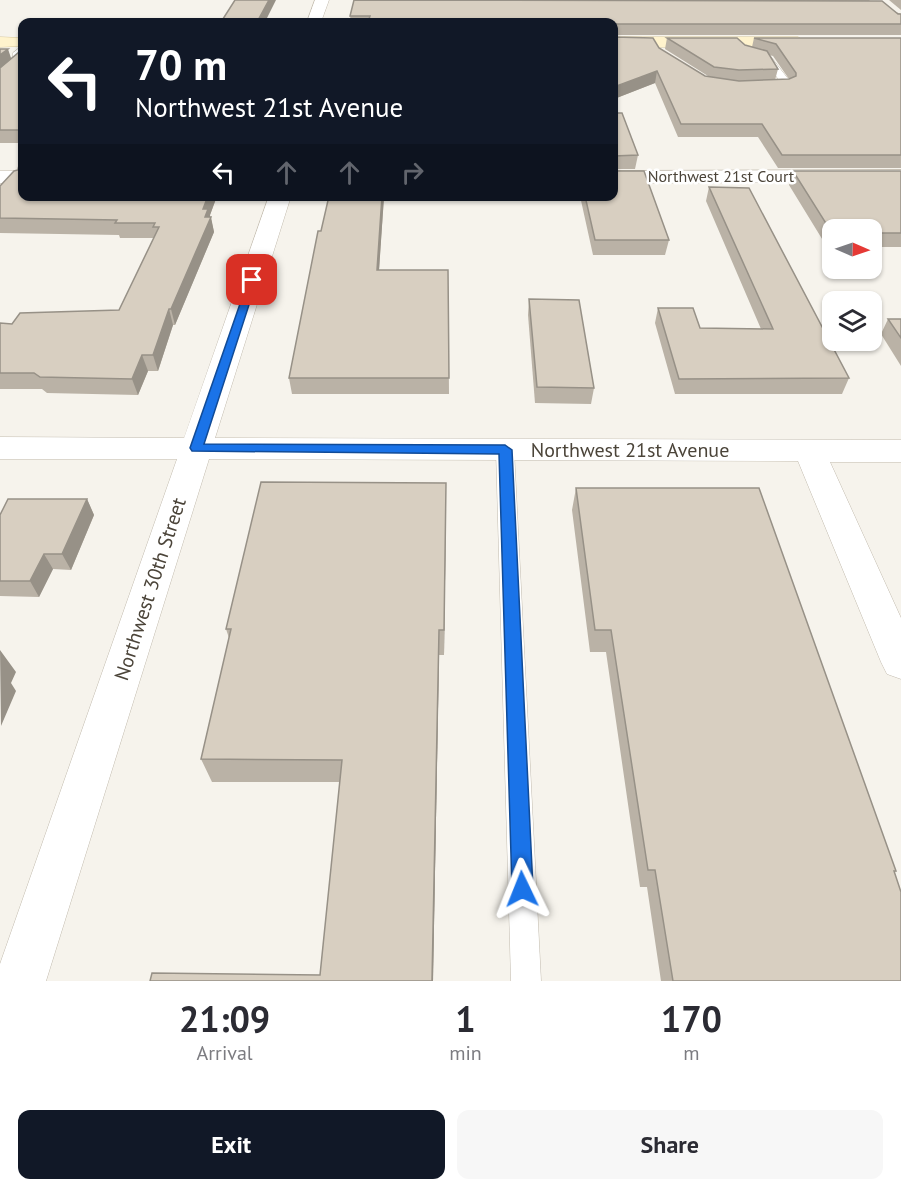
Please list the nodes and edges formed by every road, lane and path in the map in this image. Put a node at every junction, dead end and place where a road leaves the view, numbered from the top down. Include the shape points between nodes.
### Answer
1 (322, 0) edge
2 (315, 18) edge
3 (0, 42) edge
4 (18, 42) edge
5 (736, 42) junction
6 (815, 42) edge
7 (618, 43) edge
8 (760, 88) edge
9 (901, 176) edge
10 (0, 177) edge
11 (18, 177) edge
12 (618, 177) edge
13 (278, 201) edge
14 (0, 448) edge
15 (196, 448) junction
16 (505, 450) junction
17 (809, 450) junction
18 (901, 451) edge
19 (901, 662) edge
20 (20, 981) edge
21 (526, 981) edge

1 - 2 street
3 - 4 main road
5 - 6 main road
5 - 7 main road via 658,49
5 - 8 lane via 746,53 768,59 786,84 783,88
9 - 12 street, Northwest 21st Court
10 - 11 street
13 - 15 street, Northwest 30th Street
14 - 15 street, Northwest 21st Avenue
15 - 16 street, Northwest 21st Avenue
15 - 20 street, Northwest 30th Street
16 - 17 street, Northwest 21st Avenue
16 - 21 lane
17 - 18 street, Northwest 21st Avenue
17 - 19 street

